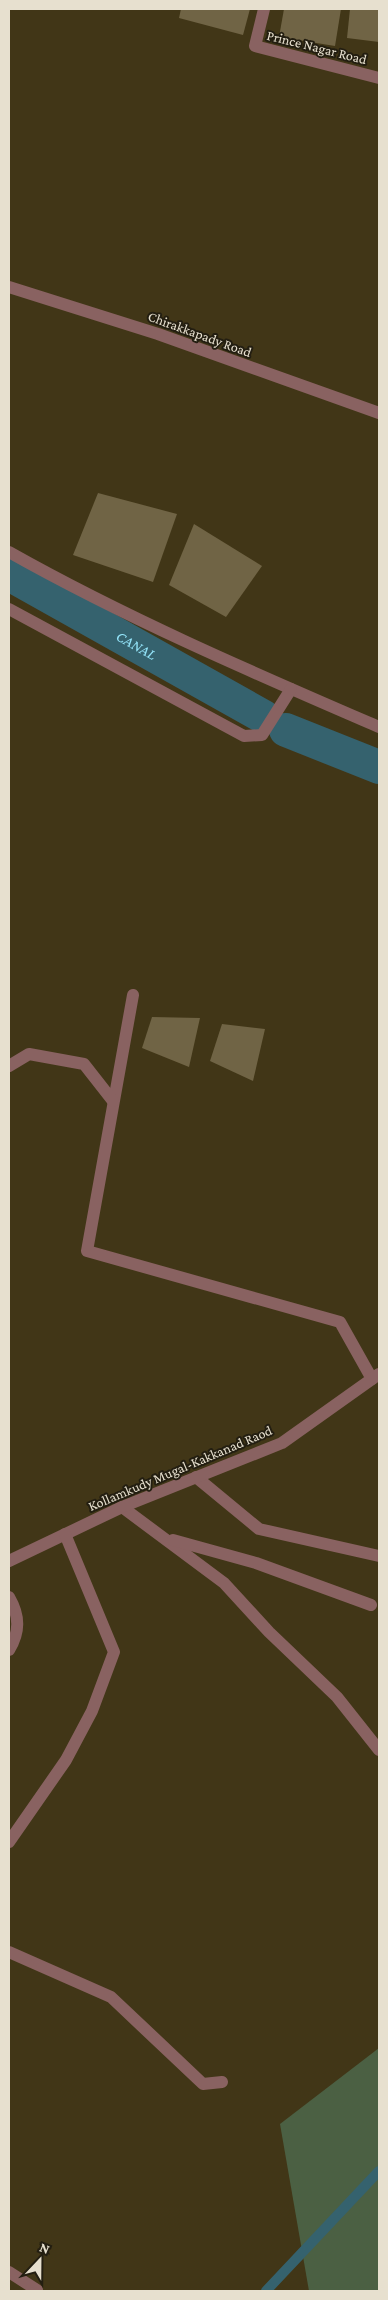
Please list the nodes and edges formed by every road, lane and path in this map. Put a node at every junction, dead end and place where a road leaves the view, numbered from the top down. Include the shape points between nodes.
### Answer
1 (264, 9) edge
2 (379, 78) edge
3 (9, 287) edge
4 (379, 413) edge
5 (9, 552) edge
6 (9, 609) edge
7 (291, 689) junction
8 (379, 727) edge
9 (133, 995) dead end
10 (9, 1066) edge
11 (114, 1101) junction
12 (376, 1376) edge
13 (196, 1477) junction
14 (122, 1507) junction
15 (65, 1534) junction
16 (165, 1538) junction
17 (379, 1556) edge
18 (9, 1561) edge
19 (9, 1597) edge
20 (371, 1605) dead end
21 (9, 1650) edge
22 (379, 1750) edge
23 (9, 1842) edge
24 (9, 1952) edge
25 (222, 2082) dead end
26 (9, 2272) edge
27 (37, 2290) dead end

1 - 2 street, Prince Nagar Road via 255,46
3 - 4 street, Chirakkapady Road via 158,334
5 - 7 street via 215,656
6 - 7 street via 244,736 262,735
7 - 8 street
9 - 11 street
10 - 11 street via 29,1054 84,1064
11 - 12 street via 87,1251 340,1322
12 - 13 street, Kollamkudy Mugal-Kakkanad Raod via 282,1443
13 - 14 street, Kollamkudy Mugal-Kakkanad Raod
13 - 17 street via 259,1529
14 - 15 street, Kollamkudy Mugal-Kakkanad Raod
14 - 16 street
15 - 18 street, Kollamkudy Mugal-Kakkanad Raod
15 - 23 street via 114,1652 92,1711 66,1760
16 - 20 street via 256,1563
16 - 22 street via 224,1584 337,1696
19 - 21 street via 16,1608 17,1637
24 - 25 street via 110,1997 203,2084
26 - 27 street

